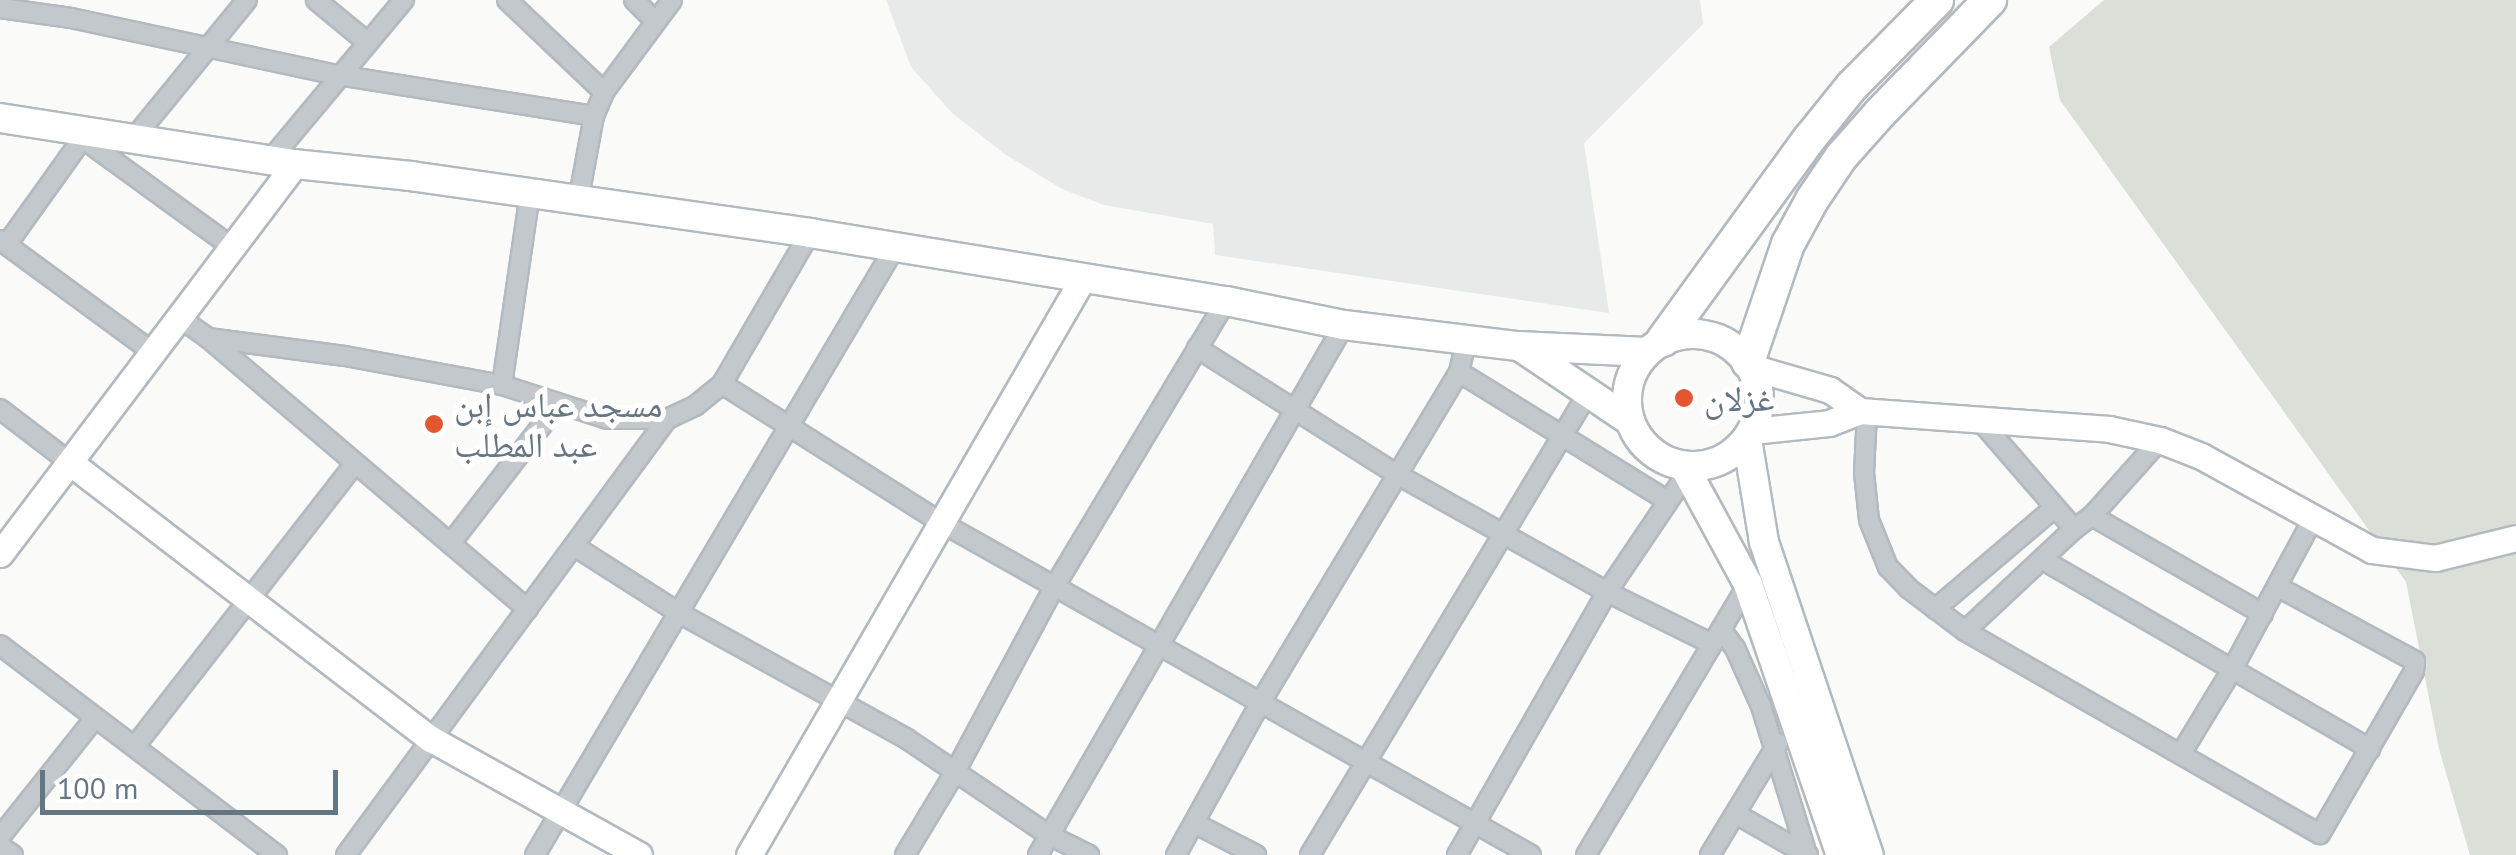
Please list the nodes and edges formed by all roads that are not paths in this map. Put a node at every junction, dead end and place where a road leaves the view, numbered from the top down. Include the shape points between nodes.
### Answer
1 (246, 0) edge
2 (316, 0) edge
3 (404, 0) edge
4 (507, 0) edge
5 (634, 0) edge
6 (672, 0) edge
7 (1937, 0) edge
8 (1990, 0) edge
9 (0, 8) edge
10 (73, 9) edge
11 (655, 21) junction
12 (367, 42) junction
13 (205, 47) junction
14 (338, 75) junction
15 (604, 92) junction
16 (594, 116) junction
17 (0, 118) edge
18 (85, 134) junction
19 (134, 138) junction
20 (283, 162) junction
21 (530, 194) junction
22 (578, 202) junction
23 (810, 233) junction
24 (3, 242) edge
25 (232, 247) junction
26 (895, 247) junction
27 (1082, 278) junction
28 (1226, 301) junction
29 (181, 319) junction
30 (1344, 325) junction
31 (208, 338) junction
32 (1467, 338) junction
33 (1518, 346) junction
34 (1655, 346) junction
35 (1196, 348) junction
36 (154, 352) junction
37 (1750, 364) junction
38 (1459, 372) junction
39 (722, 384) junction
40 (502, 386) junction
41 (1588, 393) junction
42 (557, 406) junction
43 (0, 408) edge
44 (1864, 411) junction
45 (1297, 412) junction
46 (1978, 418) junction
47 (667, 419) junction
48 (1630, 421) junction
49 (791, 426) junction
50 (1750, 435) junction
51 (1562, 436) junction
52 (2160, 440) junction
53 (355, 463) junction
54 (72, 464) junction
55 (1686, 469) junction
56 (1398, 475) junction
57 (1666, 500) junction
58 (2054, 508) junction
59 (2092, 516) junction
60 (2314, 517) junction
61 (942, 523) junction
62 (2074, 529) junction
63 (1505, 531) junction
64 (2516, 538) edge
65 (451, 543) junction
66 (574, 546) junction
67 (0, 554) edge
68 (2043, 560) junction
69 (1056, 584) junction
70 (1748, 584) junction
71 (2278, 587) junction
72 (1607, 592) junction
73 (248, 601) junction
74 (527, 609) junction
75 (1935, 609) junction
76 (678, 613) junction
77 (2263, 614) junction
78 (1965, 632) junction
79 (1717, 636) junction
80 (0, 645) edge
81 (1162, 646) junction
82 (2233, 668) junction
83 (840, 700) junction
84 (1259, 705) junction
85 (95, 718) junction
86 (1797, 727) junction
87 (431, 740) junction
88 (135, 746) junction
89 (1774, 746) junction
90 (2370, 748) junction
91 (2182, 752) junction
92 (1366, 761) junction
93 (955, 772) junction
94 (560, 808) junction
95 (1736, 814) junction
96 (1194, 823) junction
97 (1474, 824) junction
98 (1049, 835) junction
99 (0, 836) edge
100 (0, 846) edge
101 (1807, 853) edge
102 (12, 855) edge
103 (276, 855) edge
104 (346, 855) edge
105 (535, 855) edge
106 (639, 855) edge
107 (749, 855) edge
108 (905, 855) edge
109 (1038, 855) edge
110 (1089, 855) edge
111 (1176, 855) edge
112 (1256, 855) edge
113 (1310, 855) edge
114 (1457, 855) edge
115 (1531, 855) edge
116 (1586, 855) edge
117 (1710, 855) edge
118 (1841, 855) edge
119 (1869, 855) edge

1 - 13 street
2 - 12 street
3 - 12 street
4 - 15 street
5 - 11 street
6 - 11 street
7 - 34 highway via 1852,86
8 - 37 highway via 1880,113 1822,185 1788,244
9 - 10 street
10 - 13 street
11 - 15 street
12 - 14 street
13 - 14 street
13 - 19 street
14 - 16 street
14 - 20 street
15 - 16 street
16 - 22 street
17 - 18 main road
18 - 19 main road
18 - 24 street
18 - 25 street
19 - 20 main road
20 - 21 main road
20 - 25 street
21 - 22 main road
21 - 40 street
22 - 23 main road
23 - 26 main road
23 - 39 street
24 - 36 street
25 - 29 street
26 - 27 main road
26 - 49 street
27 - 28 main road
27 - 61 street
28 - 30 main road
28 - 35 street
29 - 31 street
29 - 36 street
30 - 32 main road
30 - 45 street
31 - 40 street
31 - 53 street
32 - 33 main road
32 - 38 street
33 - 34 main road
33 - 41 main road
34 - 37 main road via 1700,333 1735,348
34 - 48 main road via 1628,384
35 - 45 street
35 - 69 street
36 - 54 street
37 - 44 street via 1830,390
37 - 50 main road via 1760,399
38 - 51 street
38 - 56 street
39 - 47 street
39 - 49 street
40 - 42 street
41 - 48 main road
41 - 51 street
42 - 47 street via 607,419
42 - 65 street
43 - 54 street
44 - 46 street
44 - 50 street
44 - 75 street via 1866,487 1877,547 1908,588
45 - 56 street
45 - 81 street
46 - 52 street
46 - 58 street
47 - 66 street
48 - 55 main road via 1651,452
49 - 61 street
49 - 76 street
50 - 55 main road via 1720,461
50 - 119 main road via 1769,558
51 - 57 street
51 - 63 street
52 - 59 street
52 - 60 street
53 - 65 street
53 - 73 street
54 - 67 street
54 - 73 street
55 - 57 street
55 - 70 main road
56 - 63 street
56 - 84 street
57 - 72 street
58 - 62 street
58 - 75 street
59 - 62 street
59 - 77 street
60 - 64 street via 2372,550 2406,556 2435,558
60 - 71 street
61 - 69 street
61 - 83 street
62 - 68 street
63 - 72 street
63 - 92 street
65 - 74 street
66 - 74 street
66 - 76 street
68 - 78 street
68 - 82 street
69 - 81 street
69 - 93 street
70 - 79 street
70 - 86 main road
71 - 77 street
71 - 90 street via 2415,660
72 - 79 street
72 - 97 street
73 - 87 street
73 - 88 street
74 - 87 street
75 - 78 street
76 - 83 street
76 - 94 street
77 - 82 street
78 - 91 street
79 - 89 street via 1749,677
79 - 116 street
80 - 85 street
81 - 84 street
81 - 98 street
82 - 90 street
82 - 91 street
83 - 93 street
83 - 107 street
84 - 92 street
84 - 96 street
85 - 88 street
85 - 99 street
86 - 89 street
86 - 118 main road
87 - 94 street
87 - 104 street
88 - 103 street
89 - 95 street
89 - 101 street
90 - 91 street via 2320,834
92 - 97 street
92 - 113 street
93 - 98 street
93 - 108 street
94 - 105 street
94 - 106 street
95 - 101 street
95 - 117 street
96 - 111 street
96 - 112 street
97 - 114 street
97 - 115 street
98 - 109 street
98 - 110 street
100 - 102 street

